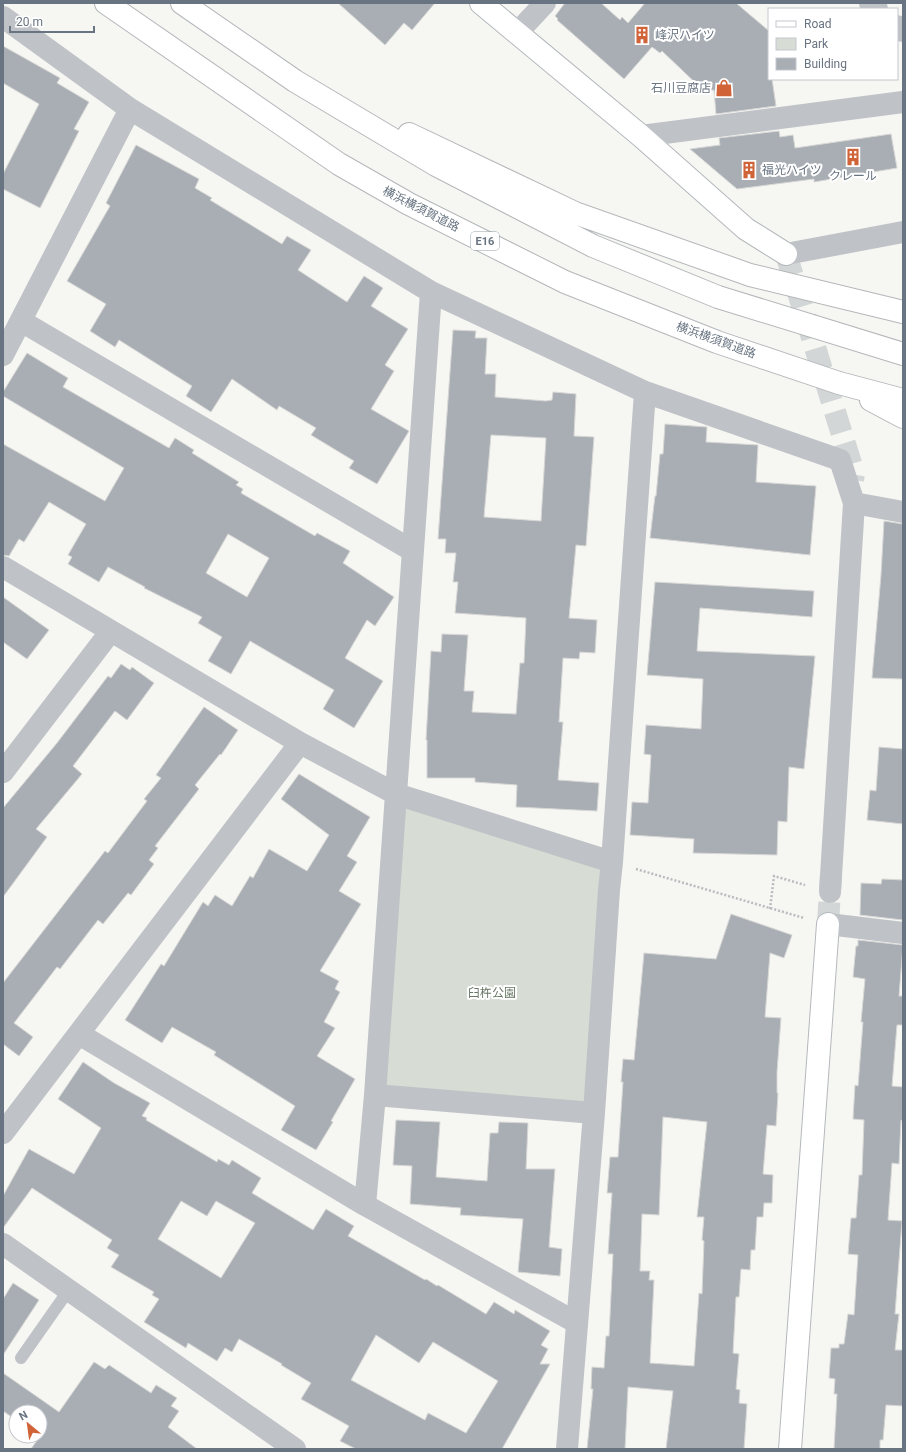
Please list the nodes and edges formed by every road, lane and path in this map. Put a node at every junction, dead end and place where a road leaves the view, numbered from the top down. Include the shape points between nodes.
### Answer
1 (106, 3) edge
2 (182, 3) edge
3 (481, 3) edge
4 (545, 3) edge
5 (3, 17) edge
6 (517, 33) junction
7 (295, 81) junction
8 (903, 102) edge
9 (130, 109) junction
10 (641, 136) junction
11 (903, 232) edge
12 (786, 254) joint
13 (431, 292) junction
14 (903, 312) edge
15 (21, 321) junction
16 (903, 354) edge
17 (3, 355) edge
18 (839, 383) junction
19 (645, 392) junction
20 (903, 400) edge
21 (903, 417) edge
22 (854, 503) junction
23 (903, 512) edge
24 (413, 551) junction
25 (3, 567) edge
26 (111, 631) junction
27 (300, 743) junction
28 (3, 772) edge
29 (396, 794) junction
30 (612, 862) junction
31 (830, 892) joint
32 (770, 909) junction
33 (828, 924) junction
34 (903, 933) edge
35 (79, 1034) junction
36 (375, 1095) junction
37 (594, 1113) junction
38 (3, 1133) edge
39 (365, 1205) junction
40 (3, 1244) edge
41 (68, 1291) junction
42 (577, 1323) junction
43 (21, 1358) dead end
44 (295, 1449) edge
45 (567, 1449) edge
46 (790, 1449) edge

1 - 18 main road, 横浜横須賀道路 / E16 via 339,164 409,204 565,282 717,342
2 - 7 main road
3 - 6 main road
4 - 6 street
5 - 9 street
6 - 10 main road
7 - 14 main road via 576,213 750,275
7 - 16 main road via 436,165 593,246 718,297
8 - 10 street
9 - 13 street
9 - 15 street
10 - 12 main road via 746,229
11 - 12 street
13 - 19 street
13 - 24 street
15 - 17 street
15 - 24 street
18 - 20 main road, 横浜横須賀道路 / E16
18 - 21 main road
19 - 22 street via 840,460
19 - 30 street
22 - 23 street
22 - 31 street
24 - 29 street
25 - 26 street
26 - 27 street
26 - 28 street
27 - 29 street
27 - 35 street
29 - 30 street
29 - 36 street
30 - 32 path
30 - 37 street
31 - 32 path via 774,876
32 - 33 path
33 - 34 street
33 - 46 main road
35 - 38 street
35 - 39 street
36 - 37 street
36 - 39 street
37 - 42 street
39 - 42 street
40 - 41 street
41 - 43 lane
41 - 44 street
42 - 45 street

